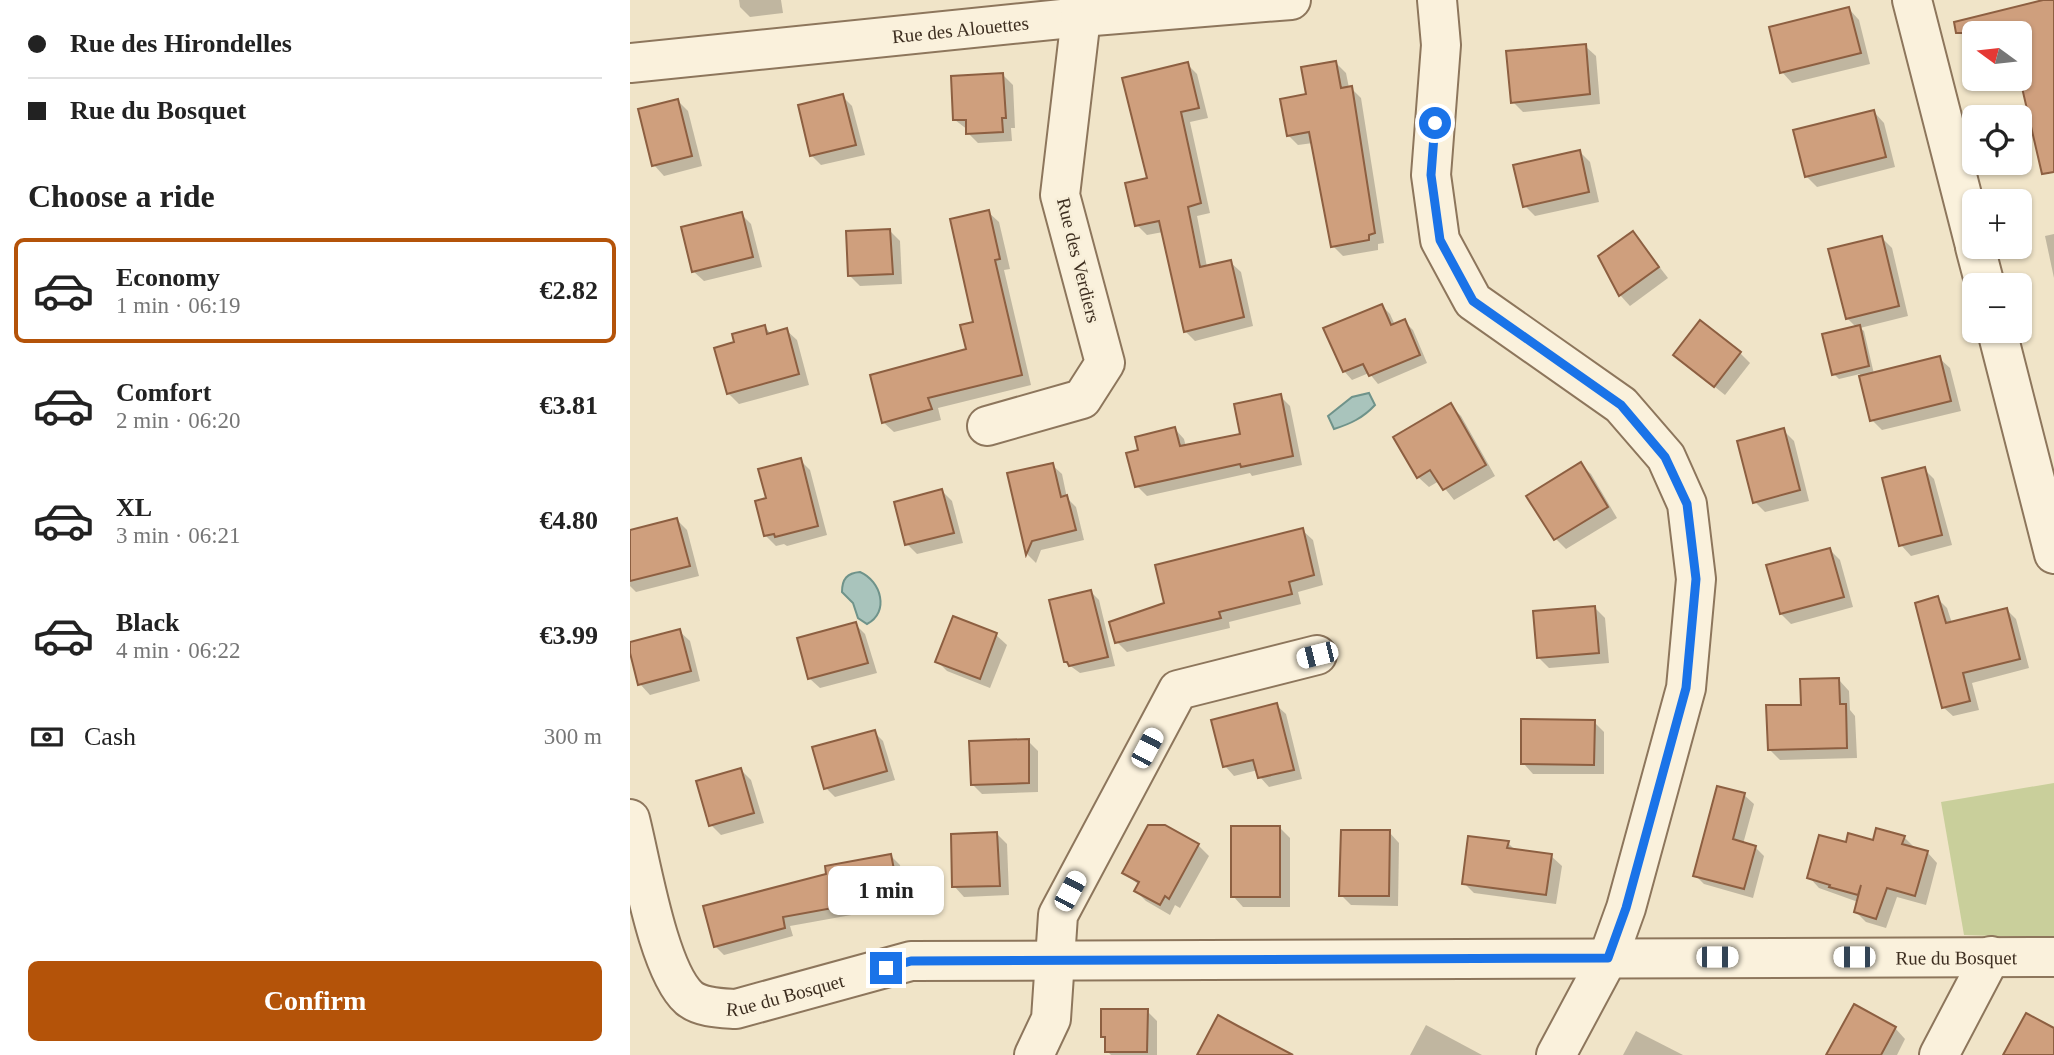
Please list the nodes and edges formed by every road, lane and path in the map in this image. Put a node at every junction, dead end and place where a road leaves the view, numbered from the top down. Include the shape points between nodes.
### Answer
1 (1291, 0) edge
2 (1437, 0) edge
3 (1912, 0) edge
4 (1080, 8) edge
5 (630, 63) edge
6 (1962, 194) edge
7 (2000, 343) edge
8 (987, 426) dead end
9 (2054, 554) edge
10 (1317, 655) dead end
11 (630, 819) edge
12 (1991, 956) junction
13 (2054, 957) edge
14 (1608, 958) junction
15 (1054, 962) junction
16 (1034, 1055) edge
17 (1556, 1055) edge
18 (1939, 1055) edge

1 - 4 street, Rue des Alouettes
2 - 14 street via 1441,45 1431,175 1440,240 1473,301 1621,405 1665,457 1687,504 1696,579 1686,688
3 - 6 street
4 - 5 street, Rue des Alouettes
4 - 8 street, Rue des Verdiers via 1060,195 1105,363 1082,399
7 - 9 street
10 - 15 street via 1178,690 1058,915
11 - 15 street, Rue du Bosquet via 674,979 691,999 712,1008 736,1009 911,961
12 - 13 street, Rue du Bosquet
12 - 14 street, Rue du Bosquet
12 - 18 street
14 - 15 street, Rue du Bosquet
14 - 17 street
15 - 16 street via 1051,1019

